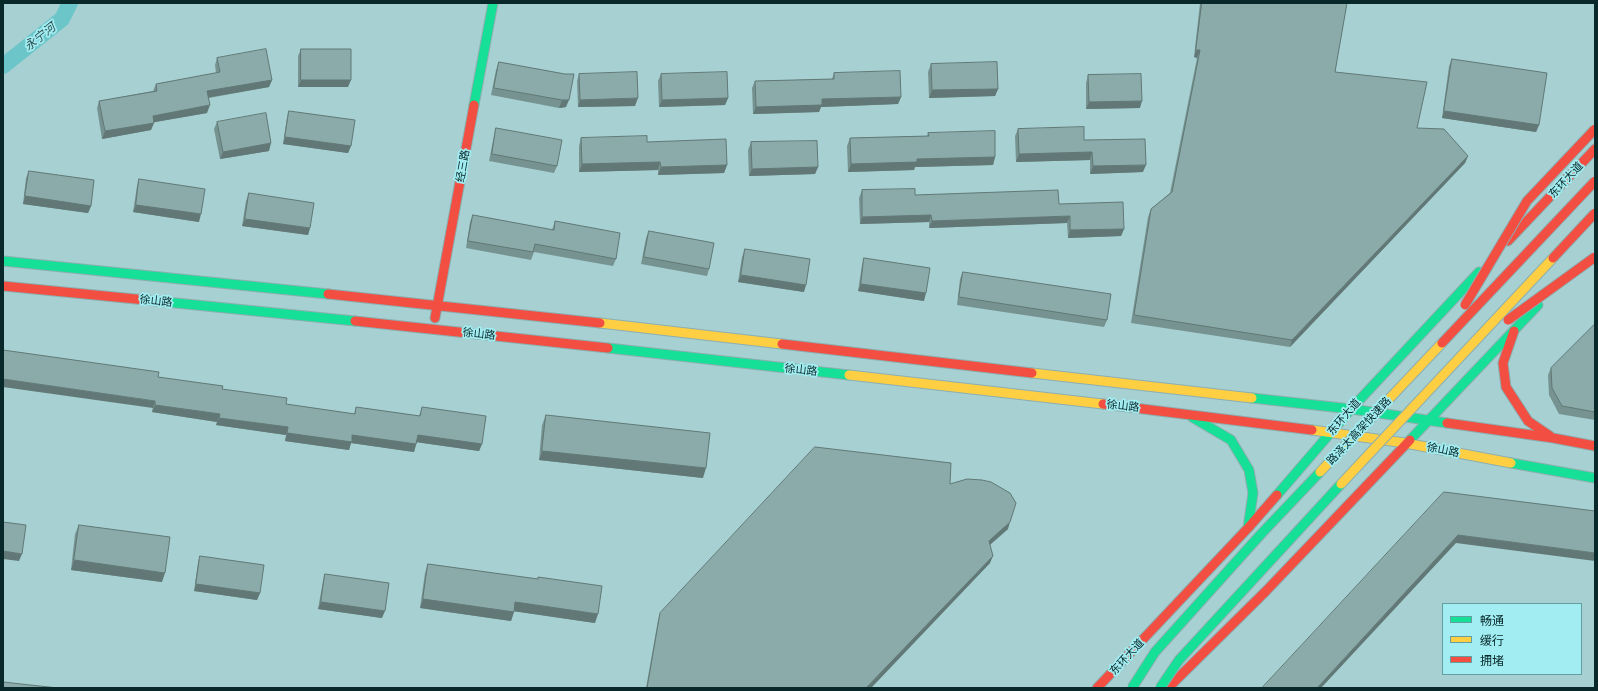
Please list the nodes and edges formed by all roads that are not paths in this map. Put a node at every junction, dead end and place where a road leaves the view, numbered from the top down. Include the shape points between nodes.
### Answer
1 (494, 3) edge
2 (1595, 128) edge
3 (1595, 149) edge
4 (1595, 181) edge
5 (1595, 213) edge
6 (1592, 254) edge
7 (3, 261) edge
8 (3, 286) edge
9 (438, 305) junction
10 (433, 329) junction
11 (1514, 331) junction
12 (1444, 340) junction
13 (1468, 348) junction
14 (1351, 409) junction
15 (1185, 412) junction
16 (1428, 421) junction
17 (1331, 432) junction
18 (1553, 438) junction
19 (1405, 443) junction
20 (1595, 446) edge
21 (1595, 478) edge
22 (1248, 528) junction
23 (1097, 688) edge
24 (1132, 688) edge
25 (1160, 688) edge
26 (1168, 688) edge

1 - 9 main road, 经三路
2 - 12 main road, bridge via 1527,201
3 - 14 main road, 东环大道
4 - 12 main road, 路泽太高架快速路, bridge
5 - 13 main road, 路泽太高架快速路, bridge
6 - 11 main road
6 - 13 main road, bridge
7 - 9 main road, 徐山路
8 - 10 main road, 徐山路
9 - 10 main road, 经三路
9 - 14 main road, 徐山路
10 - 15 main road, 徐山路
11 - 16 main road
11 - 18 main road via 1503,363 1506,387 1528,422
12 - 24 main road, 路泽太高架快速路, bridge via 1155,652
13 - 25 main road, 路泽太高架快速路, bridge via 1179,660
14 - 16 main road, 徐山路
14 - 17 main road, 东环大道
15 - 17 main road, 徐山路
15 - 22 main road via 1231,440 1249,470 1253,493
16 - 18 main road, 徐山路
16 - 19 main road
17 - 19 main road, 徐山路
17 - 22 main road, 东环大道
18 - 20 main road, 徐山路
19 - 21 main road, 徐山路
19 - 26 main road via 1266,592
22 - 23 main road, 东环大道

